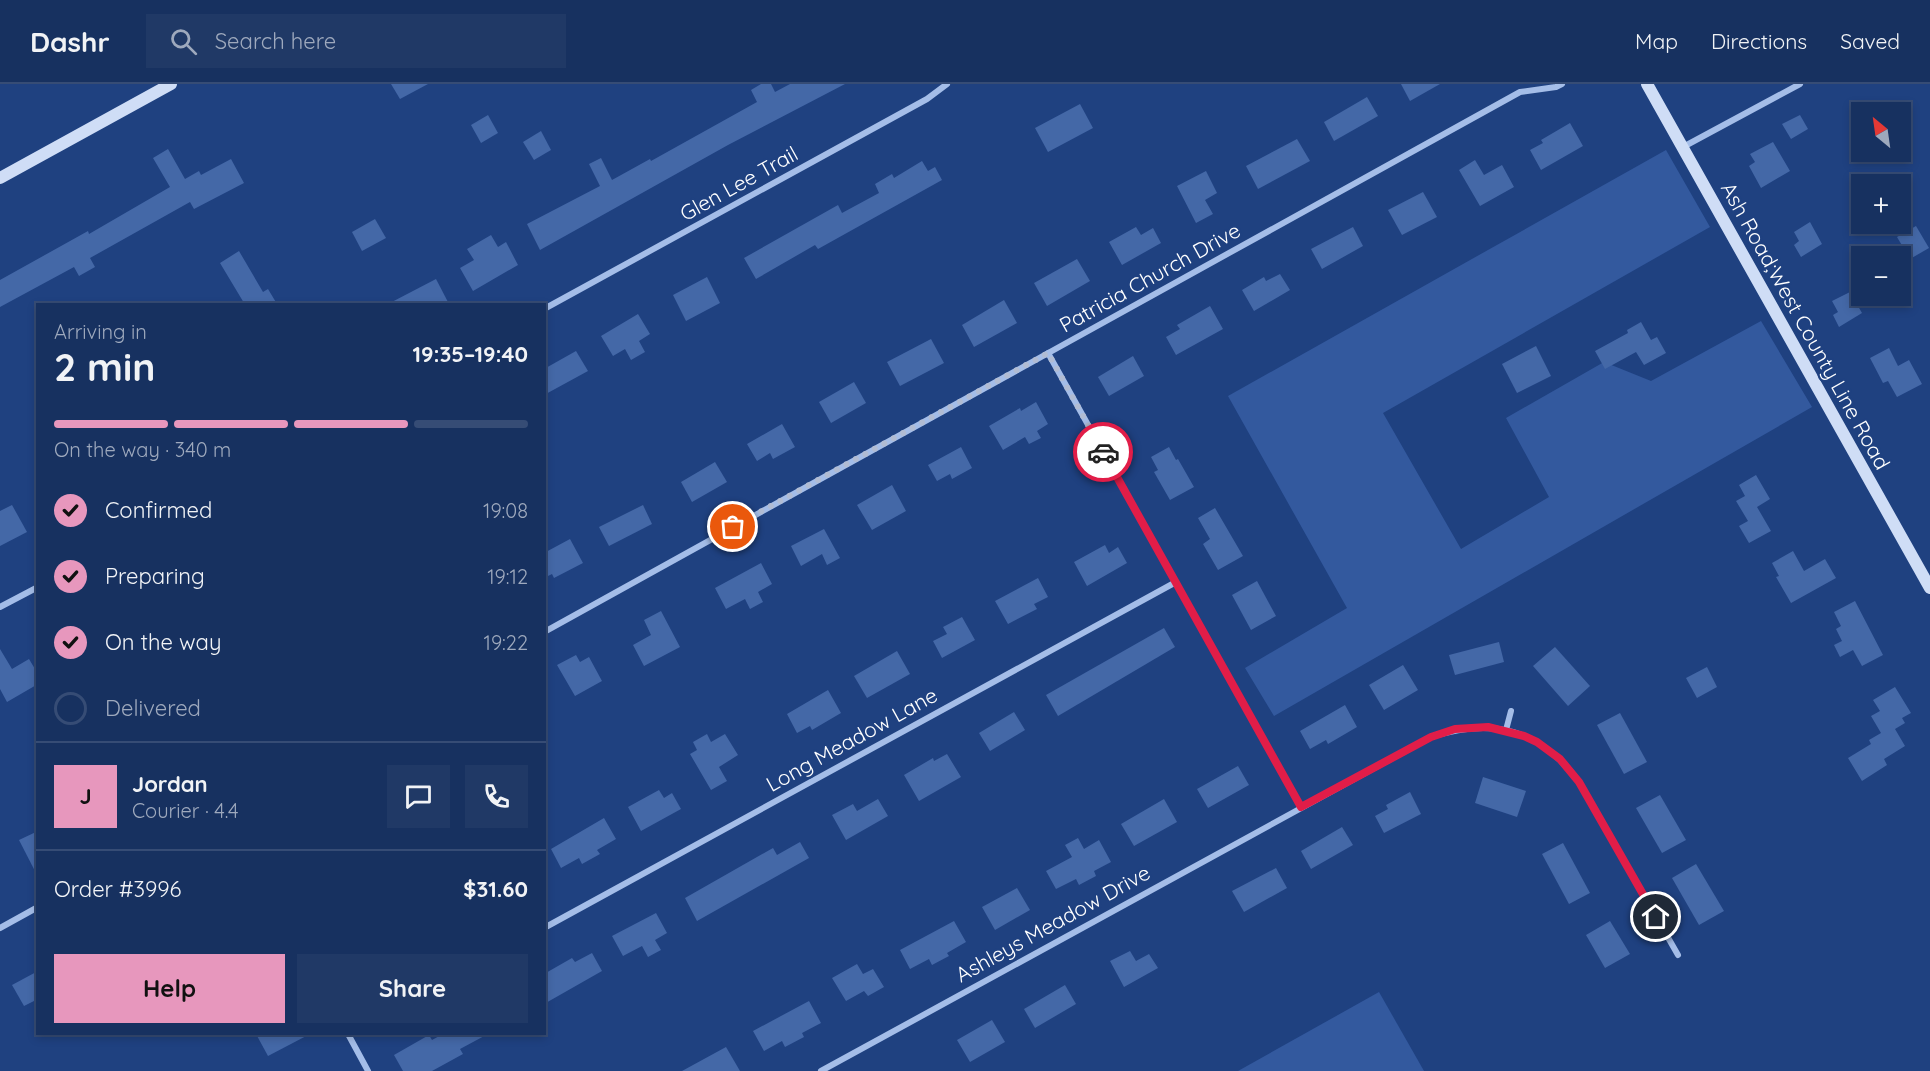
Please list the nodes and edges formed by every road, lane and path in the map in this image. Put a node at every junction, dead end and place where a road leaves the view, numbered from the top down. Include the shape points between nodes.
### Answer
1 (171, 84) edge
2 (947, 84) edge
3 (1527, 84) edge
4 (1562, 84) edge
5 (1647, 84) edge
6 (1800, 84) edge
7 (1520, 92) junction
8 (1683, 148) junction
9 (0, 178) edge
10 (546, 308) edge
11 (1048, 353) junction
12 (1176, 582) junction
13 (36, 587) edge
14 (1930, 588) edge
15 (0, 607) edge
16 (546, 631) edge
17 (1511, 711) dead end
18 (1506, 730) junction
19 (1301, 807) junction
20 (36, 909) edge
21 (546, 927) edge
22 (0, 928) edge
23 (1678, 955) dead end
24 (350, 1035) edge
25 (368, 1071) edge
26 (821, 1071) edge

1 - 9 main road
2 - 10 street, Glen Lee Trail via 927,99
3 - 7 street, Patricia Church Drive
4 - 7 street, Patricia Church Drive
5 - 8 main road, Ash Road;West County Line Road
6 - 8 street
7 - 11 street, Patricia Church Drive
8 - 14 main road, Ash Road;West County Line Road
11 - 12 street
11 - 16 street, Patricia Church Drive
12 - 19 street
12 - 21 street, Long Meadow Lane
13 - 15 street
17 - 18 street
18 - 19 street, Ashleys Meadow Drive via 1466,727 1431,737
18 - 23 street, Ashleys Meadow Drive via 1537,742 1569,768
19 - 26 street, Ashleys Meadow Drive
20 - 22 street
24 - 25 street

